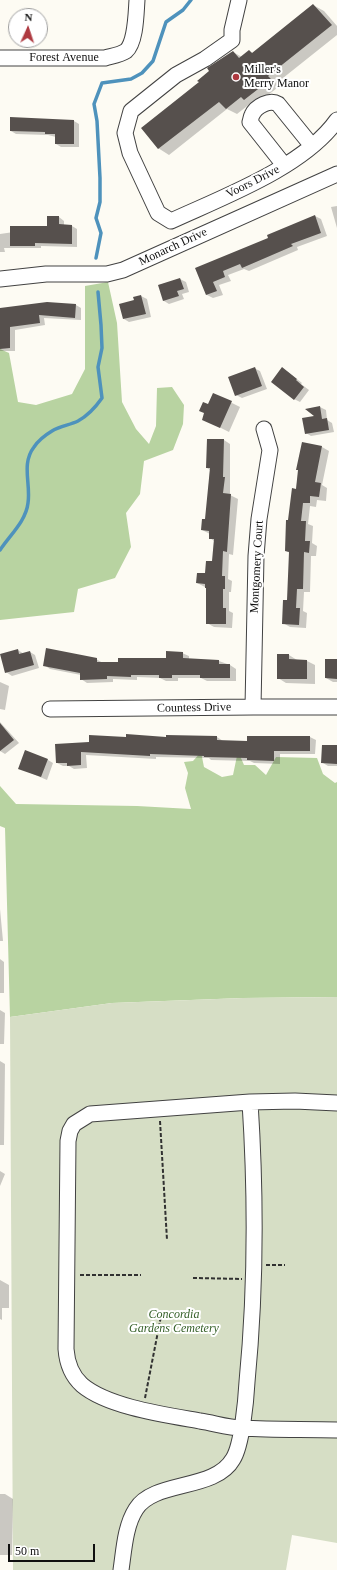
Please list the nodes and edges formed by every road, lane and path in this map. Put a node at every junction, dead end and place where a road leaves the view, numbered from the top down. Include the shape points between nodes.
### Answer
1 (137, 0) edge
2 (239, 0) edge
3 (0, 58) edge
4 (337, 120) edge
5 (312, 146) junction
6 (284, 165) junction
7 (337, 174) edge
8 (0, 279) edge
9 (264, 429) dead end
10 (253, 707) junction
11 (337, 707) edge
12 (50, 709) dead end
13 (250, 1102) junction
14 (337, 1103) edge
15 (159, 1108) junction
16 (167, 1240) dead end
17 (254, 1264) junction
18 (284, 1265) dead end
19 (67, 1275) junction
20 (141, 1275) dead end
21 (193, 1278) dead end
22 (254, 1280) junction
23 (162, 1311) dead end
24 (142, 1409) junction
25 (241, 1428) junction
26 (337, 1430) edge
27 (121, 1570) edge

1 - 3 street, Forest Avenue via 134,36 127,50 120,54 105,58
2 - 6 street, Voors Drive via 232,40 176,75 131,111 125,134 130,153 158,213 171,221 272,174
4 - 5 street, Voors Drive
5 - 6 street, Voors Drive
5 - 6 street via 278,104 270,102 260,106 252,115 250,122
7 - 8 street, Monarch Drive via 123,270 107,274 46,274
9 - 10 street, Montgomery Court via 270,450 256,556
10 - 11 street, Countess Drive
10 - 12 street, Countess Drive
13 - 14 street
13 - 15 street
13 - 17 street
15 - 16 path
15 - 19 street via 90,1114 74,1124 70,1131
17 - 18 path
17 - 22 street
19 - 20 path
19 - 24 street via 66,1349 68,1366 72,1374 96,1395
21 - 22 path
22 - 25 street via 246,1401
23 - 24 path
24 - 25 street
25 - 26 street
25 - 27 street via 238,1449 227,1467 204,1480 157,1494 137,1508 127,1534

